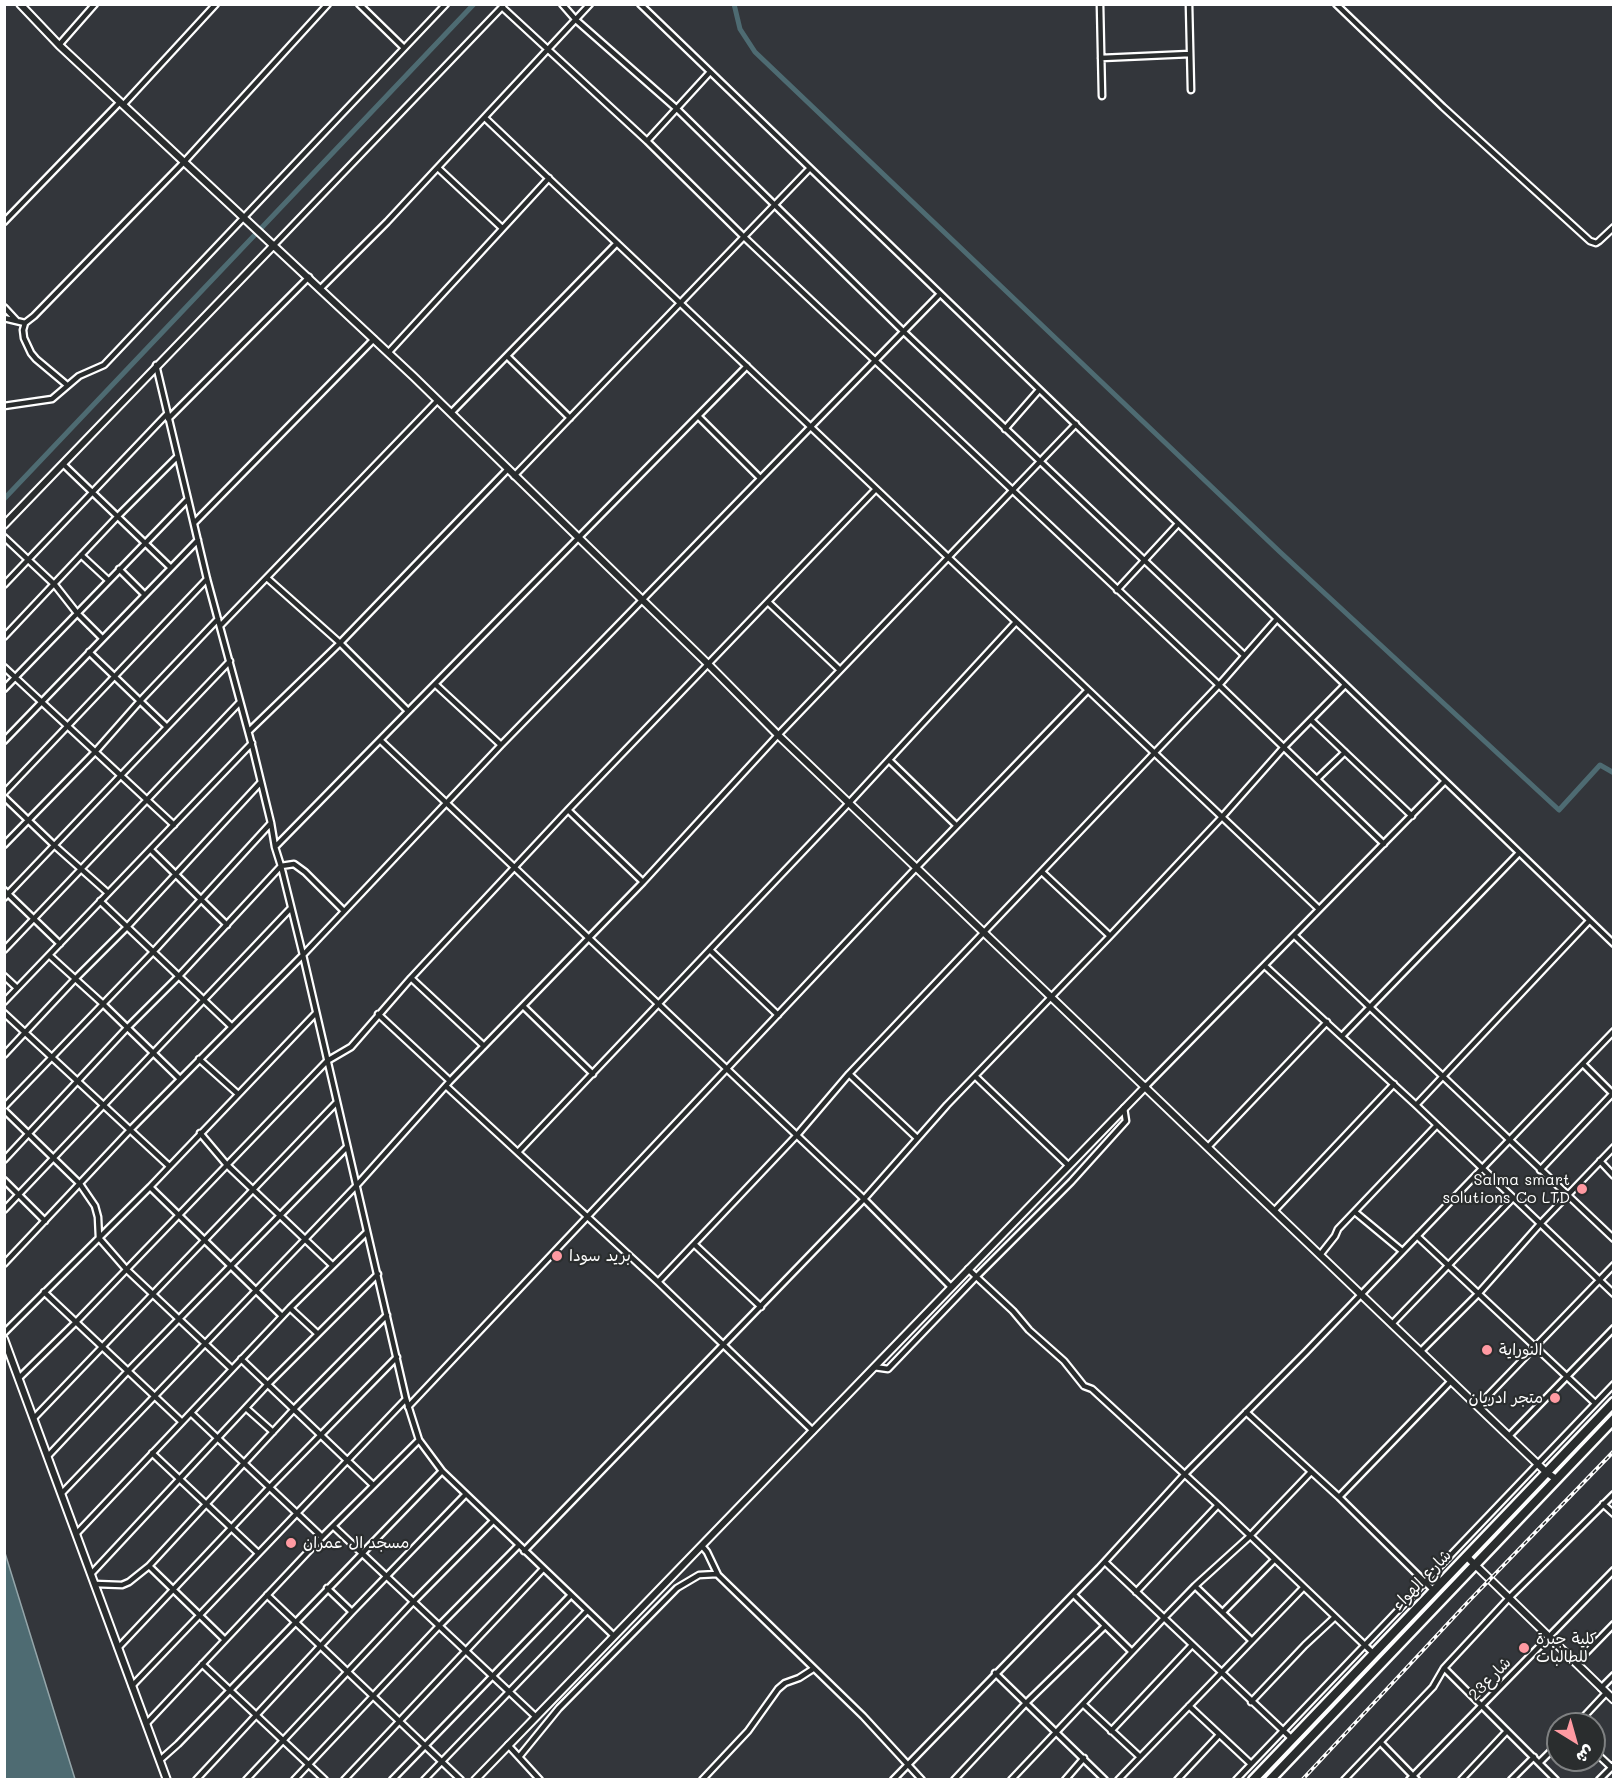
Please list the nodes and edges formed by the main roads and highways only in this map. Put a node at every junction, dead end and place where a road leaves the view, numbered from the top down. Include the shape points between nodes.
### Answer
1 (1614, 1402) edge
2 (1614, 1419) edge
3 (1253, 1779) edge
4 (1270, 1779) edge

1 - 3 highway, شارع الهواء
2 - 4 highway, شارع الهواء

